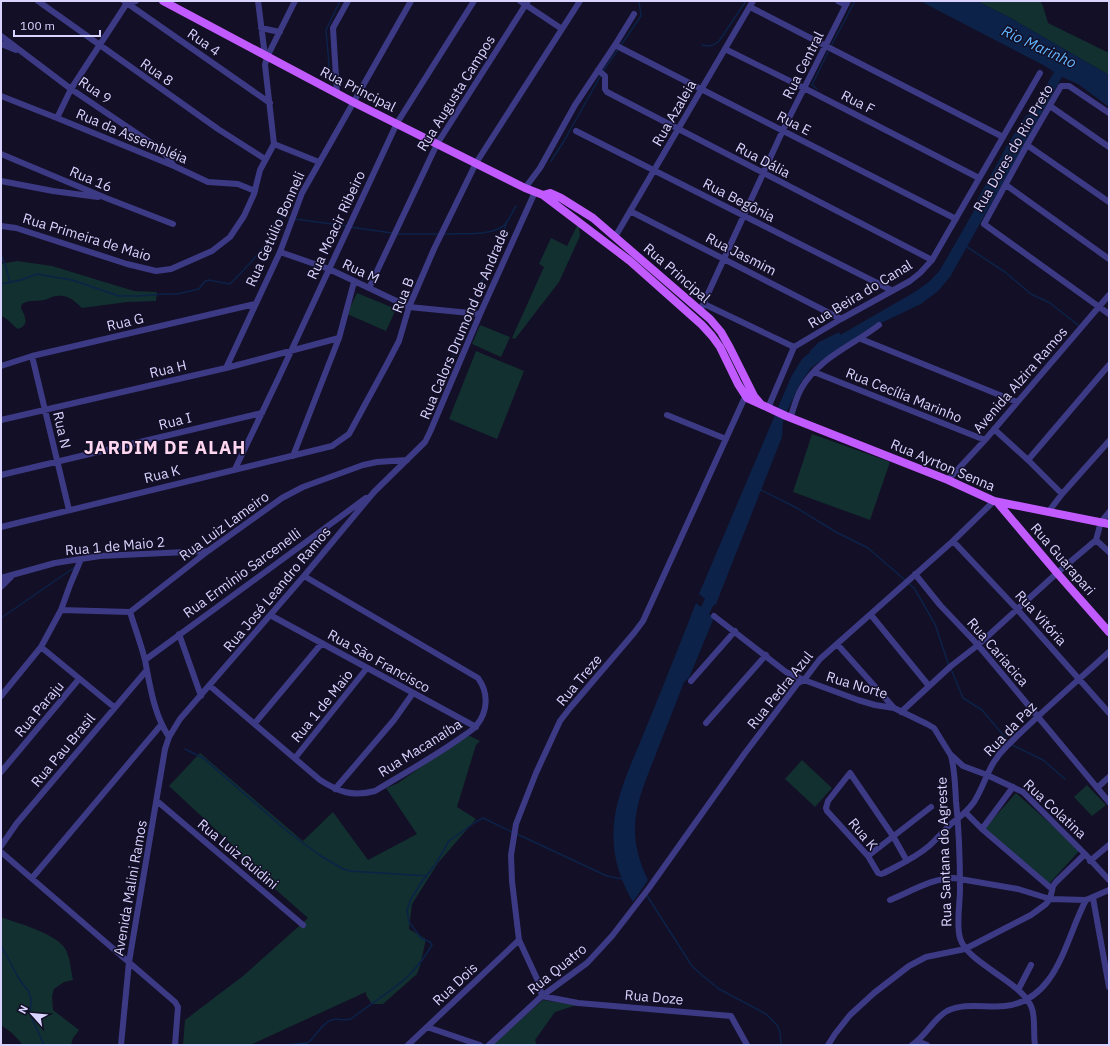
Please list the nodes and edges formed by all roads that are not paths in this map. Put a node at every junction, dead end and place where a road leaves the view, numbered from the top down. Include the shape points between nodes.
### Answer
1 (38, 1) edge
2 (136, 1) edge
3 (163, 1) edge
4 (258, 1) edge
5 (295, 1) edge
6 (348, 1) edge
7 (411, 1) edge
8 (474, 1) edge
9 (580, 1) edge
10 (754, 1) edge
11 (838, 1) edge
12 (126, 2) edge
13 (524, 2) edge
14 (847, 3) edge
15 (750, 7) junction
16 (634, 14) dead end
17 (261, 28) junction
18 (562, 29) junction
19 (280, 32) junction
20 (1, 36) edge
21 (1, 44) edge
22 (100, 46) junction
23 (618, 46) junction
24 (826, 46) junction
25 (725, 49) junction
26 (21, 53) junction
27 (266, 56) junction
28 (601, 71) junction
29 (1040, 72) dead end
30 (804, 88) junction
31 (71, 89) junction
32 (702, 89) junction
33 (337, 94) junction
34 (1, 96) edge
35 (353, 102) junction
36 (270, 104) junction
37 (1050, 106) junction
38 (1109, 113) edge
39 (57, 118) junction
40 (397, 123) junction
41 (678, 128) junction
42 (783, 130) junction
43 (576, 131) dead end
44 (1003, 137) junction
45 (274, 144) junction
46 (437, 144) junction
47 (1027, 145) junction
48 (1109, 147) edge
49 (1, 154) edge
50 (265, 159) junction
51 (319, 162) junction
52 (476, 163) junction
53 (174, 166) junction
54 (654, 169) junction
55 (763, 173) junction
56 (979, 178) junction
57 (1, 181) edge
58 (1006, 185) junction
59 (530, 190) junction
60 (255, 191) junction
61 (543, 195) junction
62 (106, 198) junction
63 (1109, 202) edge
64 (630, 211) junction
65 (743, 216) junction
66 (956, 219) junction
67 (173, 224) dead end
68 (1, 226) edge
69 (615, 237) junction
70 (280, 252) junction
71 (725, 259) junction
72 (1109, 259) edge
73 (932, 260) junction
74 (329, 269) junction
75 (354, 282) junction
76 (369, 288) junction
77 (891, 290) junction
78 (1109, 295) edge
79 (255, 304) junction
80 (1099, 306) junction
81 (410, 307) junction
82 (702, 307) junction
83 (480, 314) junction
84 (1109, 314) edge
85 (841, 319) junction
86 (879, 326) dead end
87 (340, 338) junction
88 (861, 339) junction
89 (794, 347) junction
90 (292, 351) junction
91 (32, 356) junction
92 (1, 366) edge
93 (1109, 366) edge
94 (226, 368) junction
95 (814, 372) junction
96 (751, 390) junction
97 (745, 397) junction
98 (1017, 402) junction
99 (767, 408) junction
100 (45, 409) junction
101 (262, 413) junction
102 (667, 415) dead end
103 (788, 417) junction
104 (1, 420) edge
105 (994, 429) junction
106 (349, 434) joint
107 (726, 439) junction
108 (985, 440) junction
109 (1109, 441) edge
110 (293, 456) junction
111 (407, 460) junction
112 (1028, 460) junction
113 (58, 462) junction
114 (235, 469) junction
115 (1, 475) edge
116 (948, 480) junction
117 (374, 492) junction
118 (1062, 494) junction
119 (996, 502) junction
120 (69, 510) junction
121 (1049, 511) junction
122 (1109, 512) edge
123 (1105, 523) edge
124 (1, 527) edge
125 (953, 540) junction
126 (1096, 540) junction
127 (208, 551) junction
128 (1109, 552) edge
129 (81, 559) junction
130 (1057, 573) junction
131 (14, 574) junction
132 (915, 574) junction
133 (304, 576) junction
134 (1, 578) edge
135 (1, 587) edge
136 (61, 610) junction
137 (1017, 610) junction
138 (130, 612) junction
139 (270, 615) junction
140 (871, 615) junction
141 (714, 616) dead end
142 (735, 631) junction
143 (1109, 632) edge
144 (179, 634) junction
145 (322, 643) junction
146 (837, 644) junction
147 (978, 645) junction
148 (41, 647) junction
149 (1109, 652) edge
150 (766, 655) junction
151 (145, 660) junction
152 (367, 668) junction
153 (146, 671) junction
154 (79, 679) junction
155 (804, 680) junction
156 (1079, 680) junction
157 (691, 681) dead end
158 (210, 686) junction
159 (929, 686) junction
160 (413, 693) junction
161 (1, 696) edge
162 (201, 696) junction
163 (114, 707) junction
164 (894, 708) junction
165 (901, 712) junction
166 (1109, 713) edge
167 (1038, 716) junction
168 (254, 723) junction
169 (706, 723) dead end
170 (161, 725) junction
171 (476, 727) junction
172 (169, 737) junction
173 (950, 754) junction
174 (295, 758) junction
175 (1, 772) edge
176 (986, 775) junction
177 (1109, 777) edge
178 (1013, 787) junction
179 (1097, 788) junction
180 (335, 790) junction
181 (157, 801) junction
182 (1109, 802) edge
183 (931, 807) dead end
184 (966, 813) junction
185 (958, 818) junction
186 (982, 829) junction
187 (893, 836) junction
188 (1109, 845) edge
189 (1, 846) edge
190 (1, 852) edge
191 (1086, 854) junction
192 (868, 856) junction
193 (908, 860) junction
194 (1090, 861) junction
195 (884, 873) joint
196 (32, 878) junction
197 (960, 879) junction
198 (1109, 880) edge
199 (649, 888) joint
200 (1052, 889) junction
201 (1109, 890) edge
202 (1093, 898) junction
203 (1050, 899) junction
204 (890, 900) dead end
205 (1086, 900) junction
206 (303, 925) dead end
207 (519, 940) junction
208 (965, 949) junction
209 (130, 962) junction
210 (1031, 965) dead end
211 (1109, 987) edge
212 (1018, 990) junction
213 (542, 996) junction
214 (1027, 1000) junction
215 (427, 1027) junction
216 (915, 1043) edge
217 (121, 1045) edge
218 (175, 1045) edge
219 (408, 1045) edge
220 (480, 1045) edge
221 (489, 1045) edge
222 (747, 1045) edge
223 (828, 1045) edge
224 (927, 1045) edge
225 (1035, 1045) edge

1 - 22 street, Rua 8
2 - 12 street
3 - 27 main road, Rua Principal
4 - 17 street
5 - 19 street
6 - 33 street via 333,28
7 - 35 street, Rua Getúlio Bonneli
8 - 40 street, Rua Moacir Ribeiro
9 - 18 street
10 - 15 street, Rua Azaleia
11 - 14 street
12 - 22 street
12 - 36 street, Rua 4
13 - 18 street
13 - 46 street, Rua Augusta Campos
14 - 24 street, Rua Central
15 - 24 street
15 - 25 street, Rua Azaleia
16 - 23 street, Rua Calors Drumond de Andrade
17 - 19 street
17 - 27 street
18 - 52 street
19 - 27 street
20 - 26 street, Rua 9
21 - 26 street
22 - 31 street
22 - 50 street, Rua 8
23 - 28 street, Rua Calors Drumond de Andrade
23 - 32 street, Rua E
24 - 30 street, Rua Central
24 - 44 street
25 - 30 street, Rua F
25 - 32 street, Rua Azaleia
26 - 31 street, Rua 9
27 - 33 main road, Rua Principal
27 - 36 street via 265,70
28 - 41 street, Rua Dália via 606,78 607,92
28 - 59 street, Rua Calors Drumond de Andrade via 575,105
29 - 44 street, Rua Beira do Canal
30 - 42 street, Rua Central
30 - 56 street, Rua F
31 - 39 street
31 - 53 street, Rua 9 via 162,151
32 - 41 street, Rua Azaleia
32 - 42 street, Rua E
33 - 35 main road, Rua Principal
34 - 39 street, Rua da Assembléia
35 - 40 main road, Rua Principal
35 - 51 street, Rua Getúlio Bonneli
36 - 45 street
37 - 38 street, Rua Dores do Rio Preto via 1064,85
37 - 47 street, Rua Dores do Rio Preto
37 - 48 street
39 - 53 street, Rua da Assembléia
40 - 46 main road, Rua Principal
40 - 74 street, Rua Moacir Ribeiro
41 - 54 street, Rua Azaleia
41 - 55 street, Rua Dália
42 - 55 street, Rua Central
42 - 66 street, Rua E
43 - 54 street, Rua Begônia
44 - 56 street, Rua Beira do Canal
45 - 50 street, Rua Primeira de Maio
45 - 51 street
46 - 52 main road, Rua Principal
46 - 76 street, Rua Augusta Campos
47 - 58 street, Rua Dores do Rio Preto
47 - 63 street
49 - 62 street, Rua 16
50 - 60 street, Rua Primeira de Maio
51 - 70 street, Rua Getúlio Bonneli via 302,193
52 - 59 main road, Rua Principal
52 - 81 street, Rua B via 434,249
53 - 60 street, Rua da Assembléia via 208,182 238,184
54 - 64 street, Rua Azaleia
54 - 65 street, Rua Begônia
55 - 65 street, Rua Central
55 - 73 street, Rua Dália
56 - 66 street, Rua Beira do Canal
57 - 62 street
58 - 72 street
58 - 80 street, Rua Dores do Rio Preto via 984,224
59 - 61 main road, Rua Principal
59 - 83 street, Rua Calors Drumond de Andrade
60 - 68 street, Rua Primeira de Maio via 244,216 222,245 193,260 164,270 156,271 127,264 23,230
61 - 69 main road, Rua Principal via 550,193 561,198 593,218
61 - 97 main road, Rua Principal via 630,261 702,325 720,347
62 - 67 street, Rua 16
64 - 69 street, Rua Azaleia
64 - 71 street, Rua Jasmim
65 - 71 street, Rua Central
65 - 77 street, Rua Begônia
66 - 73 street, Rua Beira do Canal
69 - 82 main road, Rua Principal
70 - 74 street, Rua M
70 - 79 street, Rua Getúlio Bonneli
71 - 82 street, Rua Central
71 - 85 street, Rua Jasmim
73 - 77 street, Rua Beira do Canal via 910,281
74 - 75 street, Rua M
74 - 90 street, Rua Moacir Ribeiro
75 - 76 street, Rua M
75 - 87 street
76 - 81 street, Rua M
77 - 85 street, Rua Beira do Canal
78 - 80 street, Avenida Alzira Ramos
79 - 91 street, Rua G
79 - 94 street, Rua Getúlio Bonneli
80 - 84 street
80 - 98 street, Avenida Alzira Ramos
81 - 83 street, Rua M
81 - 106 street, Rua B via 399,341
82 - 89 street
82 - 96 main road, Rua Principal via 720,332
83 - 111 street, Rua Calors Drumond de Andrade via 430,432 420,448
85 - 89 street, Rua Beira do Canal
86 - 88 street
87 - 90 street, Rua H
87 - 110 street
88 - 95 street via 837,352
88 - 98 street
89 - 99 street
90 - 94 street, Rua H
90 - 101 street, Rua Moacir Ribeiro
91 - 92 street, Rua G
91 - 100 street, Rua N
93 - 112 street
94 - 100 street, Rua H
95 - 103 street via 800,391
95 - 108 street, Rua Cecília Marinho
96 - 97 street, Rua Treze
96 - 99 main road, Rua Principal
97 - 99 main road
97 - 107 street, Rua Treze
98 - 105 street, Avenida Alzira Ramos
99 - 103 main road, Rua Ayrton Senna
100 - 104 street, Rua H
100 - 113 street, Rua N
101 - 113 street, Rua I
101 - 114 street, Rua Moacir Ribeiro
102 - 107 street
103 - 116 main road, Rua Ayrton Senna
105 - 108 street, Avenida Alzira Ramos
105 - 112 street
106 - 110 street, Rua K via 332,446
107 - 207 street, Rua Treze via 643,621 560,721 536,773 516,824 511,855
108 - 116 street, Avenida Alzira Ramos
109 - 118 street
110 - 114 street, Rua K
111 - 117 street, Rua José Leandro Ramos
111 - 127 street, Rua Luiz Lameiro via 363,465 292,492
112 - 118 street
113 - 115 street, Rua I
113 - 120 street, Rua N
114 - 120 street, Rua K
116 - 119 main road, Rua Ayrton Senna
117 - 133 street, Rua José Leandro Ramos
117 - 144 street, Rua Ermínio Sarcenelli
118 - 121 street
119 - 121 main road, Rua Ayrton Senna
119 - 125 street, Rua Pedra Azul
119 - 130 main road, Rua Guarapari
120 - 124 street, Rua K
121 - 123 main road, Rua Ayrton Senna
122 - 123 street
123 - 126 street
125 - 132 street, Rua Pedra Azul
125 - 137 street, Rua Vitória
126 - 128 street
126 - 130 street
127 - 129 street, Rua 1 de Maio 2
127 - 138 street, Rua Luiz Lameiro
129 - 131 street, Rua 1 de Maio 2
129 - 136 street
130 - 137 street
130 - 143 main road, Rua Guarapari
131 - 134 street, Rua 1 de Maio 2
131 - 135 street
132 - 140 street, Rua Pedra Azul
132 - 147 street, Rua Cariacica
133 - 139 street, Rua José Leandro Ramos
133 - 171 street, Rua Macanaíba via 478,678 486,693 486,703
136 - 138 street
136 - 148 street
137 - 147 street
137 - 156 street, Rua Vitória
138 - 151 street
139 - 145 street, Rua São Francisco
139 - 158 street, Rua José Leandro Ramos
140 - 146 street, Rua Pedra Azul
140 - 159 street
141 - 142 street, Rua Norte
142 - 150 street, Rua Norte
142 - 157 street
144 - 151 street, Rua Ermínio Sarcenelli
144 - 162 street
145 - 152 street, Rua São Francisco
145 - 168 street
146 - 155 street, Rua Pedra Azul via 820,659
146 - 164 street, Rua Colatina
147 - 159 street
147 - 167 street, Rua Cariacica
148 - 154 street
148 - 161 street
149 - 156 street, Rua da Paz
150 - 155 street, Rua Norte via 786,672
150 - 169 street
151 - 153 street
152 - 160 street, Rua São Francisco
152 - 174 street, Rua 1 de Maio
153 - 163 street, Rua Pau Brasil
153 - 170 street
154 - 163 street
154 - 175 street, Rua Paraju
155 - 164 street, Rua Norte via 858,700
155 - 199 street, Rua Pedra Azul via 798,683 745,753
156 - 166 street, Rua Vitória
156 - 167 street, Rua da Paz
158 - 162 street, Rua José Leandro Ramos
158 - 168 street, Rua Macanaíba
159 - 165 street
160 - 171 street, Rua São Francisco
160 - 180 street via 394,720
162 - 172 street, Rua José Leandro Ramos via 180,719
163 - 189 street, Rua Pau Brasil via 16,823
164 - 165 street, Rua Colatina
165 - 173 street, Rua Colatina via 934,728
167 - 176 street, Rua da Paz via 1006,747
167 - 179 street, Rua Cariacica
168 - 174 street, Rua Macanaíba
170 - 172 street
170 - 196 street
171 - 180 street, Rua Macanaíba via 447,748 374,791 357,794
172 - 181 street, Avenida Malini Ramos
173 - 176 street, Rua Colatina via 963,766
173 - 185 street, Rua Santana do Agreste
174 - 180 street, Rua Macanaíba
176 - 178 street, Rua Colatina
176 - 184 street, Rua da Paz via 980,791
177 - 179 street
178 - 186 street
178 - 191 street, Rua Colatina via 1023,792
179 - 182 street, Rua Cariacica
181 - 206 street, Rua Luiz Guidini
181 - 209 street, Avenida Malini Ramos
183 - 187 street
184 - 185 street, Rua da Paz
184 - 186 street
185 - 193 street, Rua da Paz via 928,847
185 - 197 street, Rua Santana do Agreste
186 - 200 street
187 - 192 street
187 - 192 street, Rua K via 850,773 828,801 828,811
187 - 193 street
188 - 194 street
190 - 196 street
191 - 194 street, Rua Colatina
191 - 200 street via 1056,882
192 - 195 street, Rua K via 878,873
193 - 195 street, Rua da Paz
194 - 198 street, Rua Colatina
196 - 209 street
197 - 203 street via 1022,890
197 - 204 street via 943,878
197 - 208 street, Rua Santana do Agreste via 958,930
199 - 213 street, Rua Quatro via 612,936 587,963
200 - 203 street
201 - 202 street
202 - 205 street
202 - 211 street
203 - 205 street
203 - 208 street via 1031,915
205 - 214 street via 1054,972 1046,984
207 - 213 street, Rua Treze
207 - 215 street, Rua Dois
208 - 212 street
208 - 223 street via 926,957 909,966 850,1015
209 - 217 street, Avenida Malini Ramos
209 - 218 street via 177,1004
210 - 212 street
212 - 214 street
213 - 221 street, Rua Quatro
213 - 222 street, Rua Doze via 578,1003 731,1016
214 - 216 street via 996,1007 968,1006 949,1010
214 - 225 street via 1032,1009
215 - 219 street, Rua Dois
215 - 220 street
216 - 224 street

